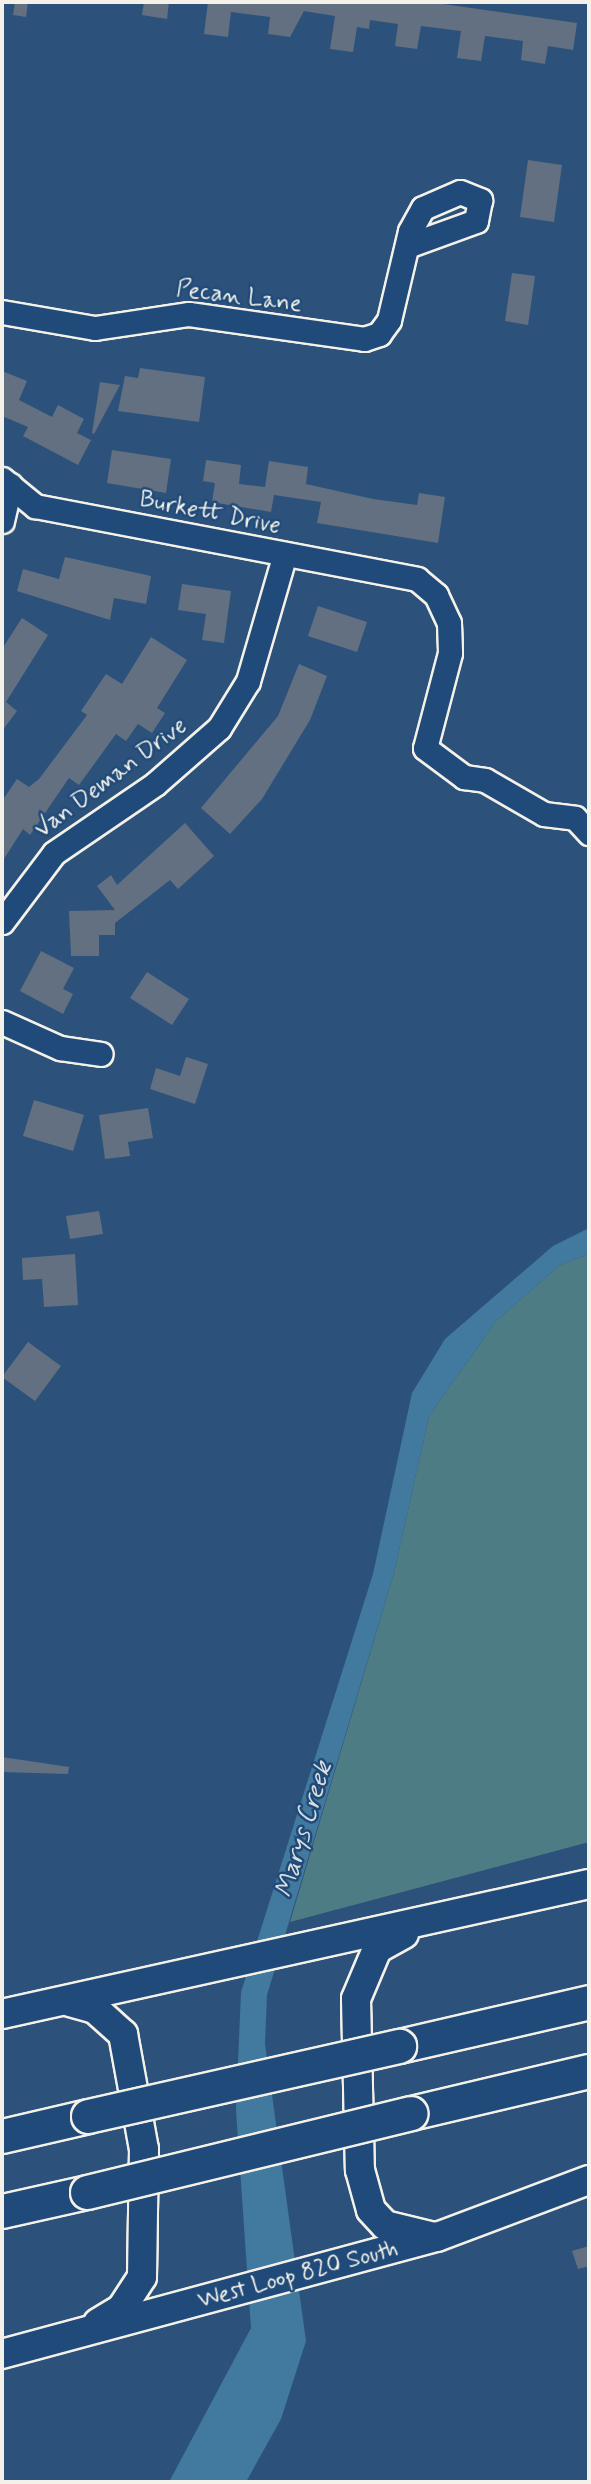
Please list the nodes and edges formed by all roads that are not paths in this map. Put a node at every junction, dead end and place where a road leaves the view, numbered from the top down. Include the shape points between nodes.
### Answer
1 (407, 246) dead end
2 (2, 312) edge
3 (6, 482) edge
4 (2, 521) edge
5 (285, 554) junction
6 (589, 833) edge
7 (2, 922) edge
8 (2, 1022) edge
9 (101, 1054) dead end
10 (589, 1884) edge
11 (425, 1922) junction
12 (70, 2002) junction
13 (589, 2002) edge
14 (2, 2014) edge
15 (589, 2071) edge
16 (2, 2136) edge
17 (589, 2180) edge
18 (2, 2211) edge
19 (437, 2237) junction
20 (81, 2333) junction
21 (2, 2354) edge

1 - 2 street, Pecan Lane via 389,320 379,334 364,339 189,314 95,328
3 - 4 street
3 - 5 street, Burkett Drive via 35,506
5 - 6 street, Burkett Drive via 416,579 436,595 449,623 450,653 425,748 464,777 485,780 544,814 575,818
5 - 7 street, Van Deman Drive via 248,681 219,728 155,784 54,853
8 - 9 street via 60,1048
10 - 11 main road
11 - 12 main road
11 - 19 main road via 377,1949 367,1963 356,1998 356,2092 360,2170 371,2210 385,2225
12 - 14 main road
12 - 20 main road via 102,2013 123,2034 144,2149 142,2277 121,2309
13 - 16 highway, bridge
15 - 18 highway, bridge
17 - 19 main road, West Loop 820 South
19 - 20 main road, West Loop 820 South
20 - 21 main road, West Loop 820 South

